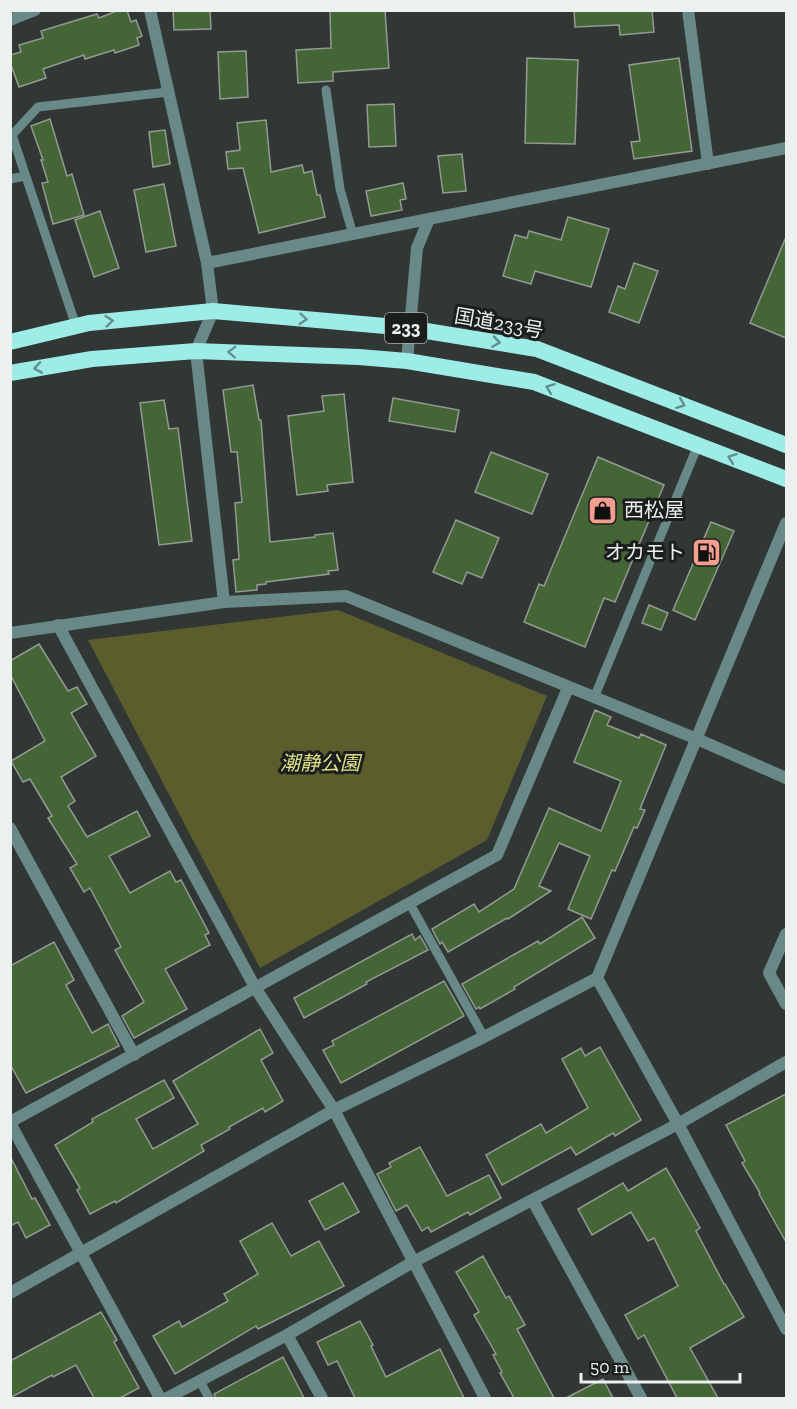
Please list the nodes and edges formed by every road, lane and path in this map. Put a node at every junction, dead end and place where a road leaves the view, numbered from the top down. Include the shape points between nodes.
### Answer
1 (35, 10) edge
2 (150, 10) edge
3 (688, 10) edge
4 (10, 20) edge
5 (326, 90) dead end
6 (168, 92) junction
7 (786, 148) edge
8 (708, 164) junction
9 (26, 176) junction
10 (10, 179) edge
11 (429, 219) junction
12 (353, 234) junction
13 (207, 263) junction
14 (213, 311) junction
15 (76, 326) junction
16 (408, 328) junction
17 (10, 342) edge
18 (196, 351) junction
19 (407, 361) junction
20 (10, 373) edge
21 (698, 445) junction
22 (786, 445) edge
23 (786, 478) edge
24 (786, 523) edge
25 (224, 602) junction
26 (58, 625) junction
27 (10, 633) edge
28 (568, 688) junction
29 (594, 698) junction
30 (697, 739) junction
31 (786, 778) edge
32 (10, 828) edge
33 (410, 903) junction
34 (786, 934) edge
35 (597, 978) junction
36 (256, 989) junction
37 (786, 1004) edge
38 (484, 1037) junction
39 (134, 1055) junction
40 (786, 1062) edge
41 (334, 1110) junction
42 (10, 1122) edge
43 (678, 1124) junction
44 (533, 1201) junction
45 (81, 1255) junction
46 (413, 1262) junction
47 (10, 1293) edge
48 (786, 1329) edge
49 (288, 1335) junction
50 (200, 1381) junction
51 (160, 1398) edge
52 (167, 1398) edge
53 (209, 1398) edge
54 (322, 1398) edge
55 (485, 1398) edge
56 (641, 1398) edge

1 - 4 street
2 - 6 street
3 - 8 street
5 - 12 lane via 340,189
6 - 9 lane via 38,107 12,135
6 - 13 street
7 - 8 street
8 - 11 street
9 - 10 lane
9 - 15 lane
11 - 12 street
11 - 16 street via 417,248
12 - 13 street
13 - 14 street
15 -> 14 highway, 国道233号 / 233
14 -> 16 highway, 国道233号 / 233
14 - 18 street
15 - 17 highway, 国道233号 / 233
16 - 19 street
16 -> 22 highway, 国道233号 / 233 via 537,349
19 -> 18 highway, 233
18 -> 20 highway, 233 via 92,359
18 - 25 street
21 -> 19 highway, 233 via 534,382
23 -> 21 highway, 233
21 - 29 lane
24 - 30 street
25 - 26 street
25 - 28 street via 346,596
26 - 27 street
26 - 36 street
28 - 29 street
28 - 33 street via 496,855
29 - 30 street
30 - 31 street
30 - 35 street
32 - 39 street
33 - 36 street
33 - 38 lane
34 - 37 street via 769,973
35 - 38 street
35 - 43 street
36 - 39 street
36 - 41 street
38 - 41 street
39 - 42 street
40 - 43 street
41 - 45 street
41 - 46 street
42 - 45 street
43 - 44 street
43 - 48 street
44 - 46 street
44 - 56 street
45 - 47 street
45 - 51 street
46 - 49 street
46 - 55 street
49 - 50 street
49 - 54 street
50 - 52 street
50 - 53 lane

